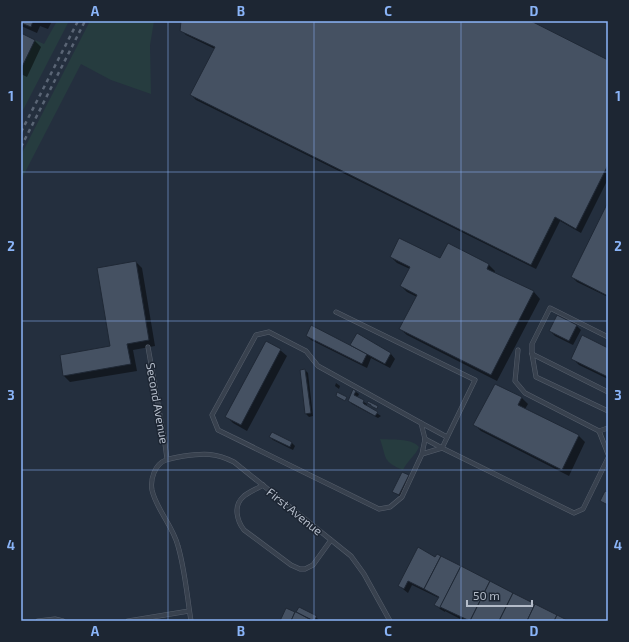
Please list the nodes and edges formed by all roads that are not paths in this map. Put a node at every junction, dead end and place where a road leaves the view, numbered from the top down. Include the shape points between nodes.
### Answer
1 (336, 312) dead end
2 (608, 337) edge
3 (148, 347) dead end
4 (518, 350) dead end
5 (532, 354) junction
6 (608, 392) edge
7 (608, 411) edge
8 (421, 423) junction
9 (608, 428) edge
10 (599, 431) junction
11 (447, 437) junction
12 (425, 439) junction
13 (442, 448) junction
14 (422, 454) junction
15 (608, 454) edge
16 (608, 458) edge
17 (167, 459) junction
18 (263, 485) junction
19 (331, 540) junction
20 (189, 611) junction
21 (38, 621) edge
22 (63, 621) edge
23 (128, 621) edge
24 (191, 621) edge
25 (390, 621) edge

1 - 11 lane via 475,380
2 - 5 lane via 550,308 532,344
3 - 17 lane, Second Avenue
4 - 10 lane via 515,381 525,393
5 - 6 lane
5 - 7 lane via 536,377
8 - 11 lane
8 - 12 lane
8 - 14 lane via 318,366 306,351 269,332 256,335 212,415 218,430 379,509 390,507 402,497
9 - 10 lane
10 - 15 lane
11 - 13 lane
12 - 13 lane
12 - 14 lane
13 - 14 lane
13 - 16 lane via 574,513 582,509
17 - 18 lane, First Avenue via 217,455 234,462
17 - 20 lane via 156,467 152,490 178,547
18 - 19 lane, First Avenue
18 - 19 lane via 244,496 238,506 237,519 244,530 300,569 313,565
19 - 25 lane, First Avenue via 358,565
20 - 23 lane
20 - 24 lane
21 - 22 lane

